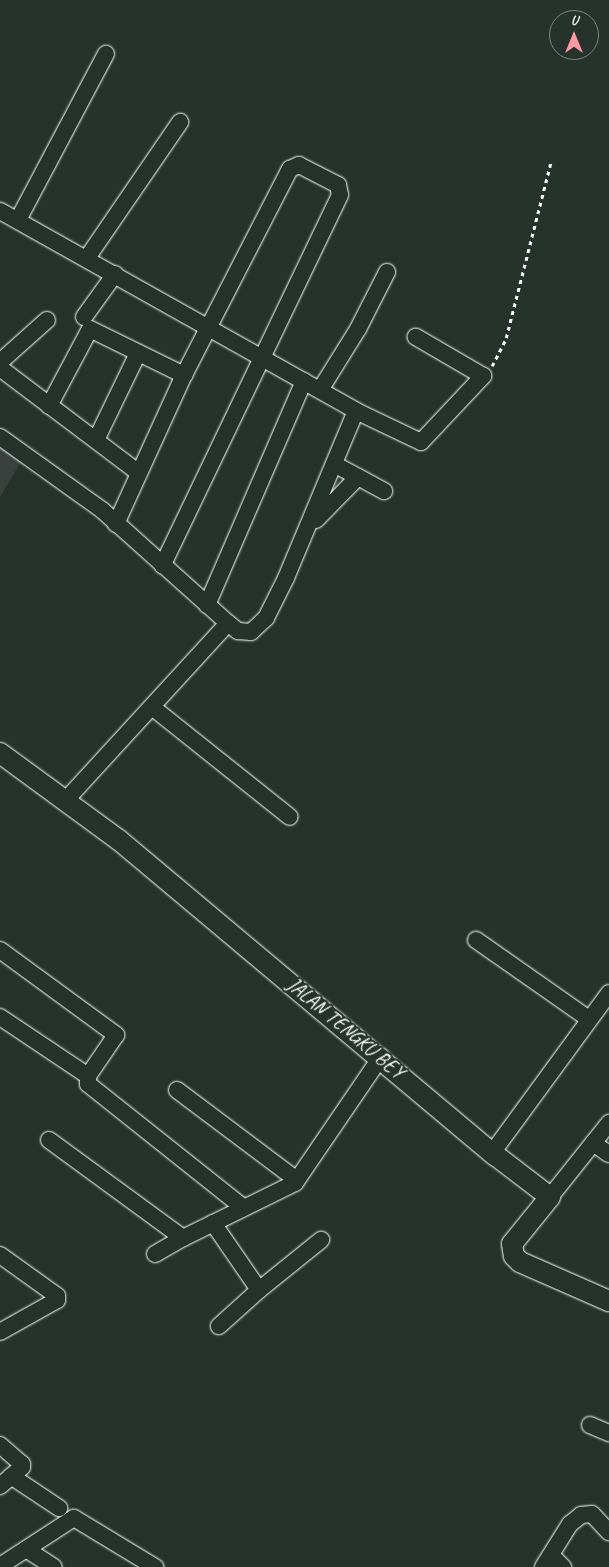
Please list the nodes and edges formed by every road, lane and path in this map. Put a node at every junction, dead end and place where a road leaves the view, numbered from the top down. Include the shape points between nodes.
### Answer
1 (106, 54) dead end
2 (180, 122) dead end
3 (551, 161) dead end
4 (0, 211) edge
5 (18, 220) junction
6 (87, 258) junction
7 (387, 272) dead end
8 (115, 274) junction
9 (84, 317) dead end
10 (47, 320) dead end
11 (210, 327) junction
12 (416, 337) dead end
13 (138, 352) junction
14 (261, 356) junction
15 (0, 362) edge
16 (0, 368) edge
17 (184, 375) junction
18 (483, 376) junction
19 (304, 381) junction
20 (320, 390) junction
21 (49, 406) junction
22 (356, 410) junction
23 (0, 438) edge
24 (96, 440) junction
25 (334, 464) junction
26 (139, 473) junction
27 (358, 477) junction
28 (384, 491) dead end
29 (116, 524) junction
30 (310, 525) junction
31 (162, 566) junction
32 (207, 605) junction
33 (228, 623) junction
34 (152, 707) junction
35 (0, 753) edge
36 (65, 801) junction
37 (290, 817) dead end
38 (476, 940) dead end
39 (0, 950) edge
40 (609, 993) edge
41 (0, 1016) edge
42 (589, 1019) junction
43 (381, 1057) junction
44 (88, 1076) junction
45 (177, 1090) dead end
46 (609, 1123) edge
47 (49, 1140) dead end
48 (593, 1143) junction
49 (492, 1152) junction
50 (609, 1154) edge
51 (297, 1180) junction
52 (550, 1197) junction
53 (244, 1208) junction
54 (213, 1224) junction
55 (183, 1238) junction
56 (321, 1240) dead end
57 (155, 1254) dead end
58 (0, 1255) edge
59 (259, 1290) junction
60 (609, 1301) edge
61 (219, 1326) dead end
62 (2, 1328) edge
63 (590, 1425) dead end
64 (609, 1434) edge
65 (0, 1445) edge
66 (6, 1481) edge
67 (59, 1508) dead end
68 (609, 1532) edge
69 (26, 1549) junction
70 (552, 1563) edge
71 (0, 1566) edge
72 (54, 1567) edge
73 (155, 1567) edge

1 - 5 street
2 - 6 street
3 - 18 path via 506,338
4 - 5 street
5 - 6 street
6 - 8 street
7 - 20 street via 358,329
8 - 9 street
8 - 11 street
10 - 15 street
11 - 14 street
11 - 14 street via 292,167 299,165 338,185 340,195
11 - 17 street
12 - 18 street
13 - 17 street
13 - 21 street via 90,329
13 - 24 street
14 - 19 street
14 - 31 street
16 - 21 street
17 - 26 street
18 - 22 street via 421,442
19 - 20 street
19 - 32 street
20 - 22 street
21 - 24 street
22 - 25 street
23 - 29 street
24 - 26 street
25 - 27 street
25 - 30 street
26 - 29 street
27 - 28 street
27 - 30 street
29 - 31 street
30 - 33 street via 258,628 245,632
31 - 32 street
32 - 33 street
33 - 34 street
34 - 36 street
34 - 37 street
35 - 36 main road, JALAN TENGKU BEY
36 - 43 main road, JALAN TENGKU BEY via 119,840
38 - 42 street
39 - 44 street via 116,1035
40 - 42 street
41 - 44 street
42 - 49 street
43 - 49 main road, JALAN TENGKU BEY
43 - 51 street
44 - 53 street via 88,1084
45 - 51 street
46 - 48 street
47 - 55 street
48 - 50 street
48 - 52 street
49 - 52 main road, JALAN TENGKU BEY
51 - 53 street
52 - 60 main road via 512,1244 514,1256 527,1266
53 - 54 street
54 - 55 street
54 - 59 street
55 - 57 street
56 - 59 street
58 - 62 street via 57,1296 57,1300
59 - 61 street
63 - 64 street
65 - 66 street via 22,1462 22,1467
66 - 67 street
68 - 70 street via 592,1514 581,1515 570,1524
69 - 71 street
69 - 72 street
69 - 73 street via 71,1518 77,1518

